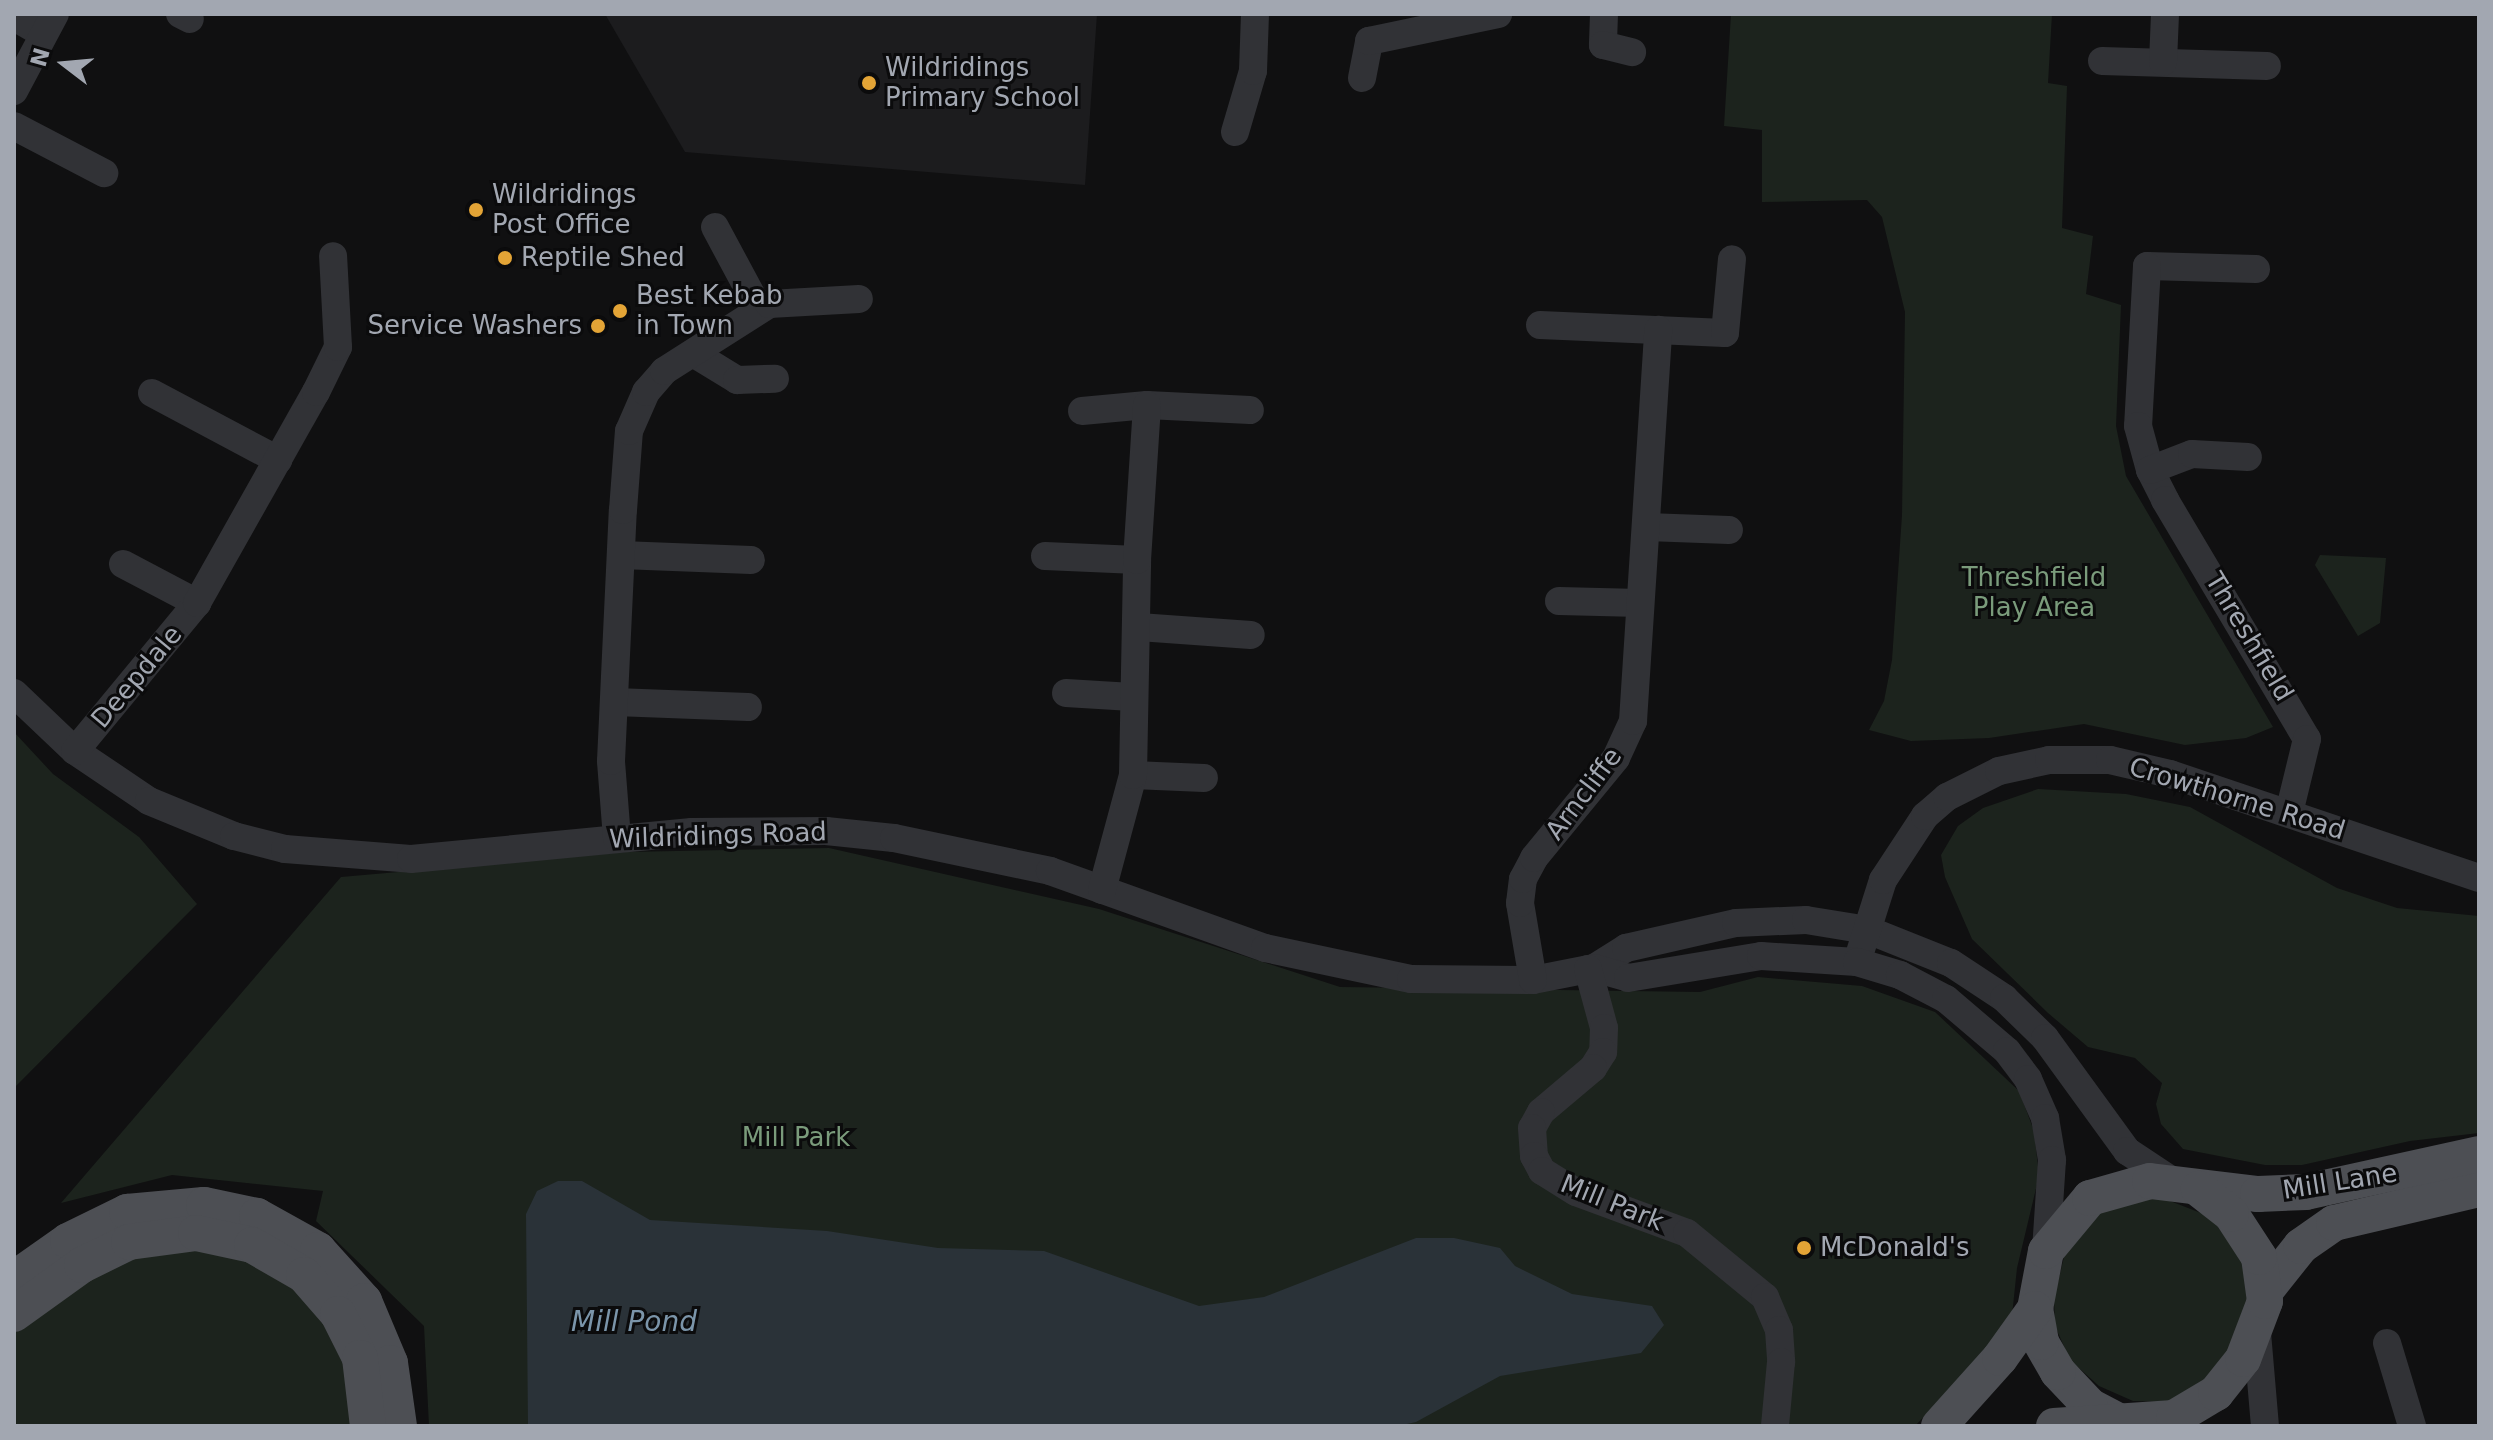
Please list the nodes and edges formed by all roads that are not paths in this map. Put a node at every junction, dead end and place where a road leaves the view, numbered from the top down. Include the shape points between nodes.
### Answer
1 (1255, 14) edge
2 (1498, 14) edge
3 (1604, 14) edge
4 (2165, 14) edge
5 (14, 17) edge
6 (50, 24) edge
7 (1632, 52) dead end
8 (2102, 61) dead end
9 (2163, 62) junction
10 (2267, 66) dead end
11 (1362, 78) dead end
12 (14, 91) edge
13 (14, 126) edge
14 (1235, 132) dead end
15 (104, 173) dead end
16 (715, 227) dead end
17 (333, 256) dead end
18 (1732, 259) dead end
19 (2256, 269) dead end
20 (859, 299) dead end
21 (759, 309) junction
22 (1540, 325) dead end
23 (1658, 330) junction
24 (693, 353) junction
25 (775, 379) dead end
26 (152, 393) dead end
27 (1147, 405) junction
28 (1250, 410) dead end
29 (1082, 411) dead end
30 (2248, 457) dead end
31 (278, 460) junction
32 (2150, 470) junction
33 (1647, 527) junction
34 (1729, 530) dead end
35 (621, 555) junction
36 (1045, 556) dead end
37 (751, 560) dead end
38 (1137, 560) junction
39 (123, 564) dead end
40 (1559, 601) dead end
41 (197, 603) junction
42 (1640, 603) junction
43 (1139, 627) junction
44 (1251, 635) dead end
45 (14, 693) edge
46 (1066, 693) dead end
47 (1132, 697) junction
48 (615, 702) junction
49 (748, 707) dead end
50 (75, 751) junction
51 (1133, 775) junction
52 (1204, 778) dead end
53 (2289, 813) junction
54 (617, 838) junction
55 (2479, 878) edge
56 (1102, 890) junction
57 (1868, 930) junction
58 (1857, 962) junction
59 (1591, 968) junction
60 (1533, 980) junction
61 (2479, 1154) edge
62 (2186, 1185) junction
63 (2479, 1189) edge
64 (2046, 1251) junction
65 (14, 1279) edge
66 (2266, 1290) junction
67 (2035, 1309) junction
68 (14, 1314) edge
69 (2257, 1332) junction
70 (2387, 1343) dead end
71 (2120, 1422) junction
72 (2182, 1422) edge
73 (368, 1426) edge
74 (399, 1426) edge
75 (1775, 1426) edge
76 (1939, 1426) edge
77 (2054, 1426) edge
78 (2265, 1426) edge
79 (2412, 1426) edge

1 - 14 street via 1253,71
2 - 11 street via 1369,41
3 - 7 street via 1603,45
4 - 9 street
5 - 6 street
6 - 12 street
8 - 9 street
9 - 10 street
13 - 15 street
16 - 21 street
17 - 31 street, Deepdale via 338,347
18 - 23 street via 1725,333
19 - 32 street, Threshfield via 2147,266 2138,426
20 - 21 street via 794,300
21 - 24 street
22 - 23 street
23 - 33 street, Arncliffe
24 - 25 street via 737,380
24 - 35 street via 664,371 646,392 629,431
26 - 31 street
27 - 28 street
27 - 29 street
27 - 38 street
30 - 32 street via 2192,454
31 - 41 street, Deepdale
32 - 53 street, Threshfield via 2307,739
33 - 34 street
33 - 42 street, Arncliffe
35 - 37 street
35 - 48 street
36 - 38 street
38 - 43 street
39 - 41 street, Deepdale
40 - 42 street
41 - 50 street, Deepdale
42 - 60 street, Arncliffe via 1633,721 1616,758 1534,858 1523,879 1520,903
43 - 44 street
43 - 47 street
45 - 50 street, Wildridings Road
46 - 47 street
47 - 51 street
48 - 49 street
48 - 54 street via 611,761
50 - 54 street, Wildridings Road via 176,815 285,849 376,860 464,856
51 - 52 street
51 - 56 street
53 - 55 street, Crowthorne Road
53 - 57 street, Crowthorne Road via 2110,760 2026,764 1957,791 1925,816 1883,880
54 - 56 street, Wildridings Road via 760,830 894,838 976,852
56 - 60 street, Wildridings Road via 1265,948 1361,972 1411,979
57 - 58 street, Crowthorne Road
57 - 59 street, Wildridings Road via 1806,920 1736,923 1626,948
57 - 62 street, Wildridings Road via 1951,963 2004,998 2045,1038 2127,1151
58 - 59 street, Wildridings Road via 1750,956 1628,978
58 - 64 street, Wildridings Road via 1900,975 1946,999 1989,1031 2028,1079 2045,1118 2052,1160
59 - 60 street, Wildridings Road
59 - 75 street, Mill Park via 1604,1028 1603,1052 1593,1068 1541,1112 1532,1128 1534,1156 1554,1181 1687,1233 1765,1297 1779,1330
61 - 62 main road, Mill Lane via 2306,1192
62 - 64 main road, Mill Lane via 2129,1184 2090,1198
62 - 66 main road, Mill Lane via 2231,1214 2250,1239
63 - 66 main road, Mill Lane via 2334,1223 2301,1246
64 - 67 main road, Mill Lane
65 - 74 main road via 68,1241 127,1212 204,1205 257,1216 318,1250 364,1301 383,1338
66 - 69 main road, Mill Lane
67 - 71 main road, Mill Lane via 2041,1342 2058,1372 2090,1406
67 - 76 main road, Mill Lane via 2000,1358
68 - 73 main road via 82,1265 129,1242 196,1233 252,1245 304,1275 338,1314 360,1358
69 - 72 main road, Mill Lane via 2226,1383
69 - 78 street via 2257,1387
70 - 79 street
71 - 72 main road, Mill Lane
71 - 77 main road, Mill Lane

